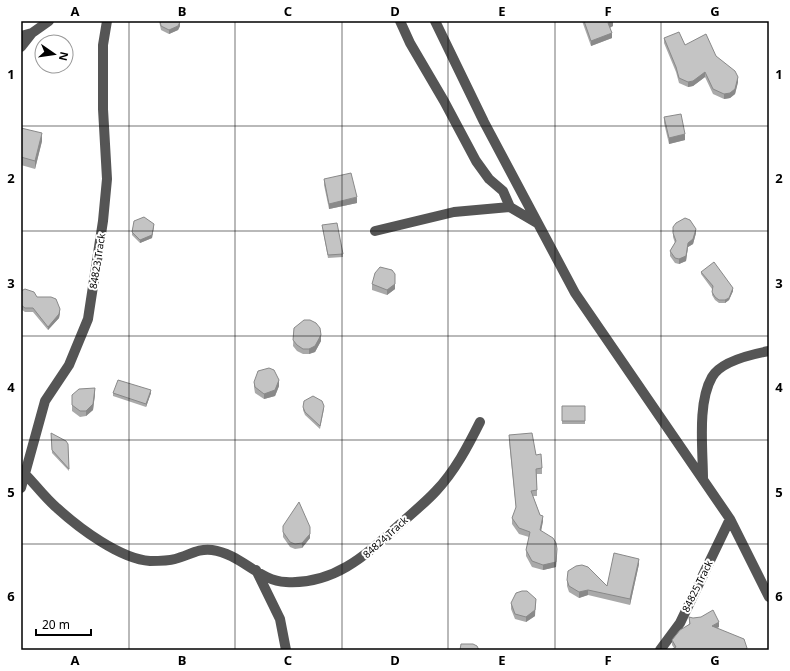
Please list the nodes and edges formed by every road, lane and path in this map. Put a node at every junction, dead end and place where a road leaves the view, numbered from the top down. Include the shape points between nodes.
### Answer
1 (49, 21) edge
2 (107, 21) edge
3 (400, 21) edge
4 (435, 21) edge
5 (32, 33) junction
6 (21, 36) edge
7 (21, 46) edge
8 (510, 207) junction
9 (537, 223) junction
10 (375, 231) dead end
11 (769, 350) edge
12 (480, 422) dead end
13 (24, 473) junction
14 (703, 479) junction
15 (21, 488) edge
16 (730, 519) junction
17 (256, 570) junction
18 (769, 596) edge
19 (286, 650) edge
20 (660, 650) edge

1 - 5 street
2 - 13 street, 84823 Track via 103,45 107,179 88,319 69,365 46,401
3 - 8 street via 476,161 489,179 503,191
4 - 9 street
5 - 6 street
5 - 7 street
8 - 9 street
8 - 10 street via 454,212
9 - 14 street via 575,293
11 - 14 street via 726,364 712,376 704,400
12 - 17 street, 84824 Track via 463,455 437,490 363,558 338,572 299,582 270,579
13 - 15 street, 84823 Track
13 - 17 street, 84824 Track via 56,508 94,537 125,554 150,561 174,559 203,549 224,552
14 - 16 street
16 - 18 street
16 - 20 street, 84825 Track via 680,623
17 - 19 street via 280,619

